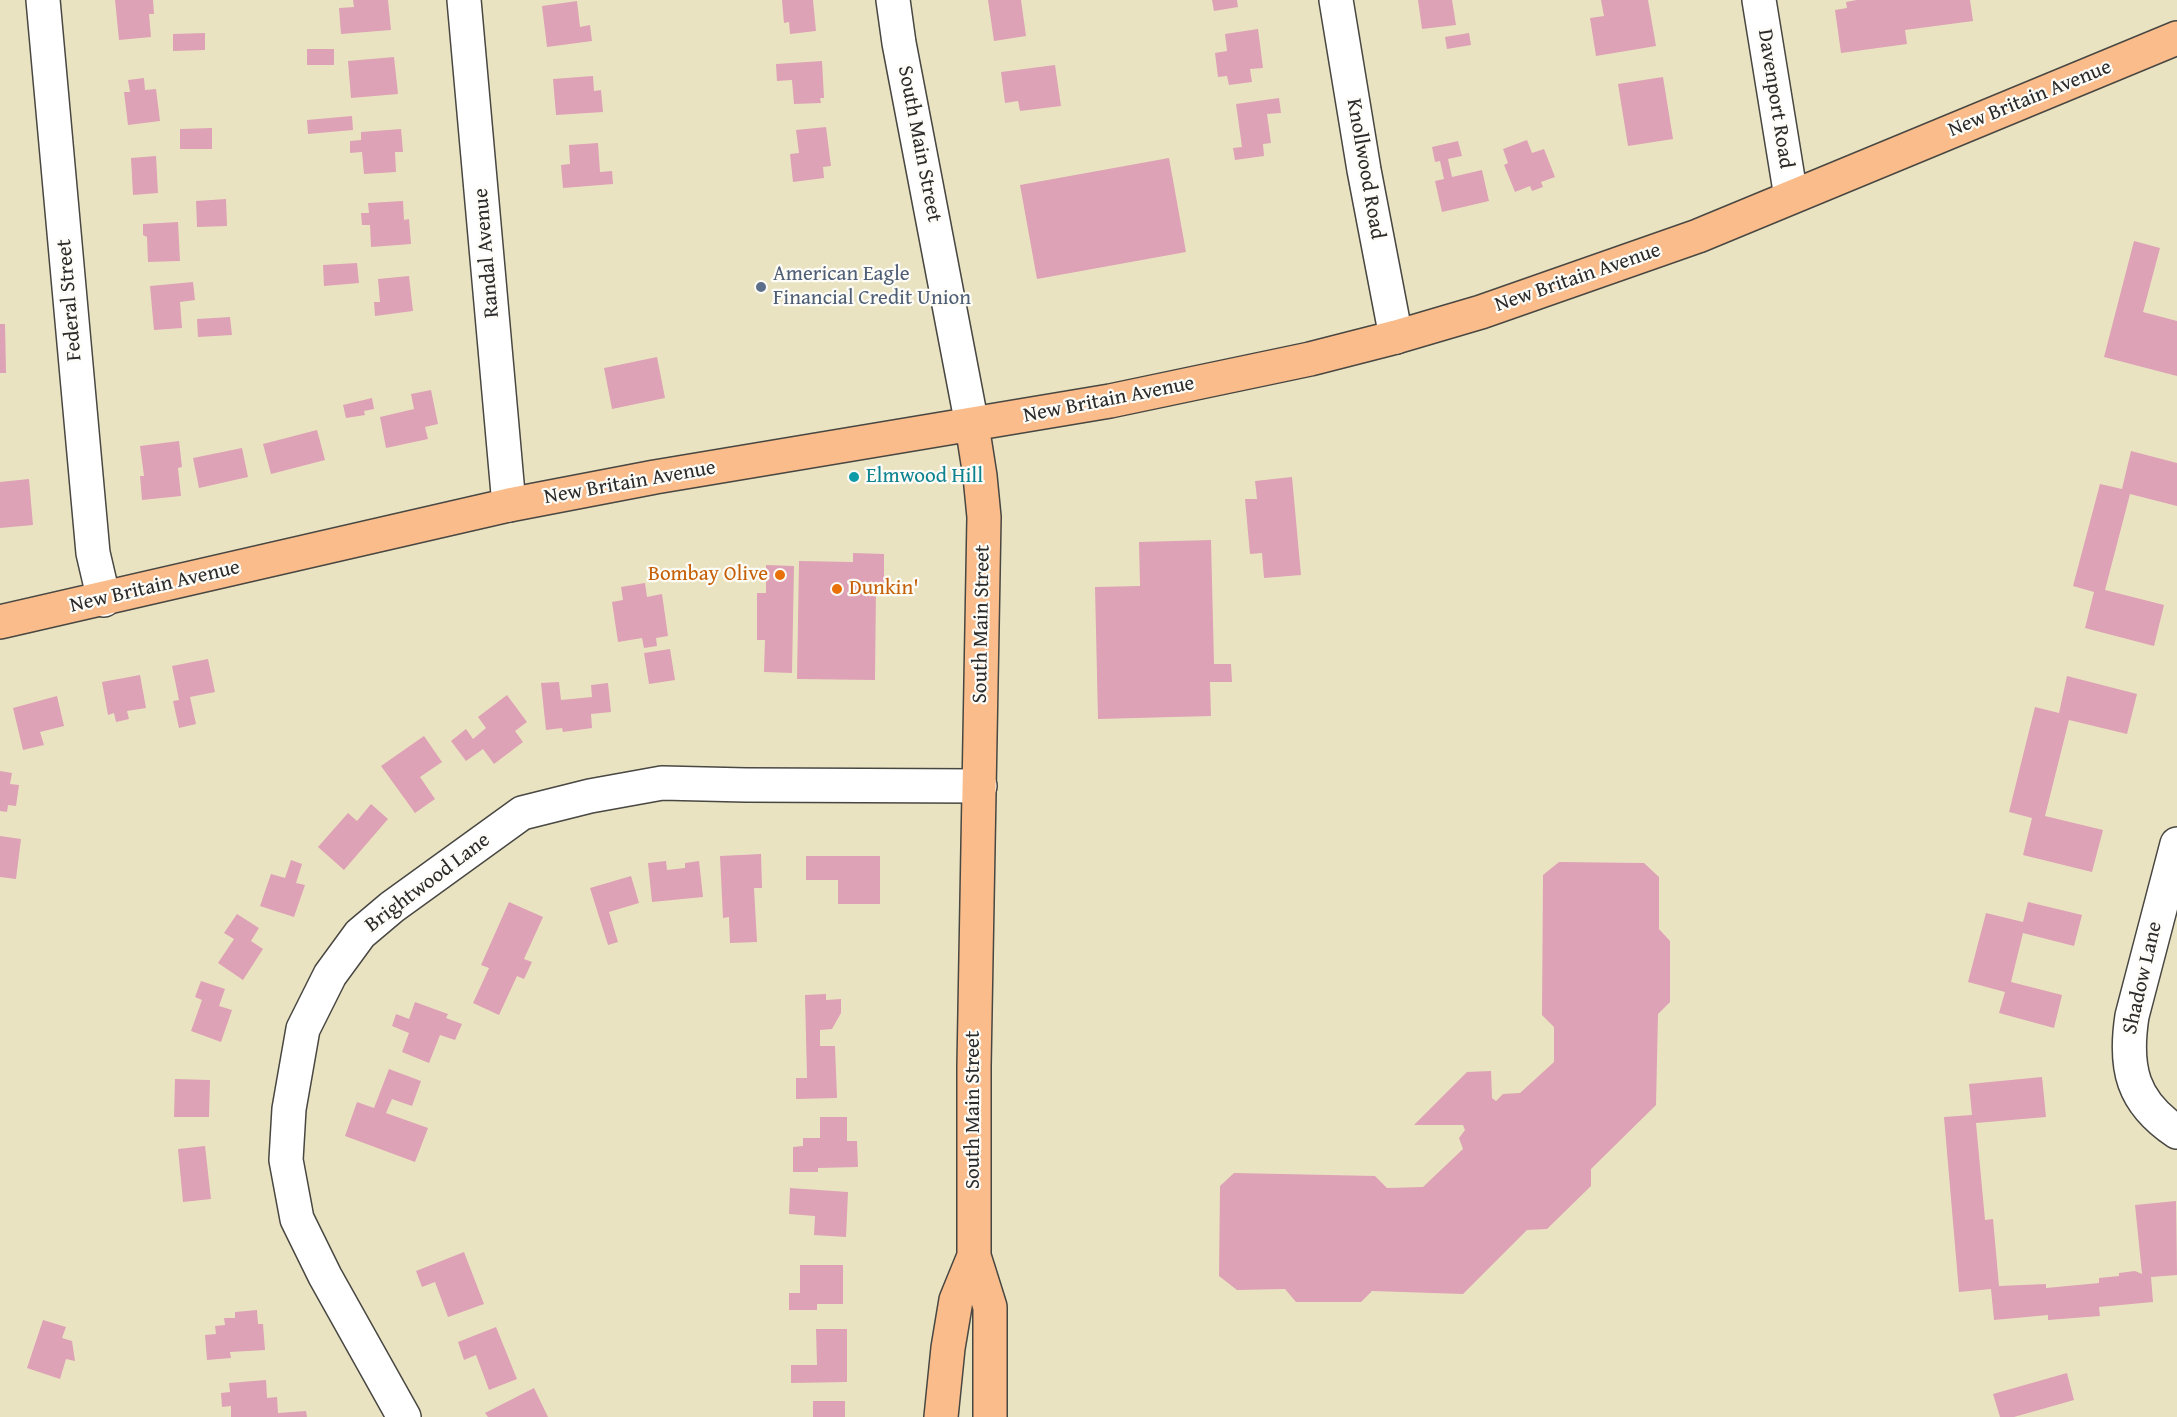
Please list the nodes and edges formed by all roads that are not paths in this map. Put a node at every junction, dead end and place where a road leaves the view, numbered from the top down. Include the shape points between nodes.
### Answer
1 (43, 0) edge
2 (464, 0) edge
3 (893, 0) edge
4 (1336, 0) edge
5 (1759, 0) edge
6 (2177, 38) edge
7 (1791, 197) junction
8 (1396, 337) junction
9 (972, 425) junction
10 (510, 505) junction
11 (104, 600) junction
12 (0, 622) edge
13 (980, 786) junction
14 (2177, 844) edge
15 (2177, 1132) edge
16 (974, 1256) junction
17 (404, 1417) edge
18 (941, 1417) edge
19 (990, 1417) edge

1 - 11 street, Federal Street via 93,553
2 - 10 street, Randal Avenue
3 - 9 street, South Main Street
4 - 8 street, Knollwood Road
5 - 7 street, Davenport Road
6 - 7 main road, New Britain Avenue
7 - 8 main road, New Britain Avenue via 1689,239 1481,312
8 - 9 main road, New Britain Avenue via 1156,392
9 - 10 main road, New Britain Avenue
9 - 13 main road, South Main Street via 984,517
10 - 11 main road, New Britain Avenue
11 - 12 main road, New Britain Avenue
13 - 16 main road, South Main Street
13 - 17 street, Brightwood Lane via 662,783 590,796 522,813 360,934 330,975 303,1029 289,1109 286,1160 297,1219
14 - 15 street, Shadow Lane via 2128,1043 2132,1080 2141,1097
16 - 18 main road, South Main Street via 951,1324
16 - 19 main road, South Main Street via 990,1307

